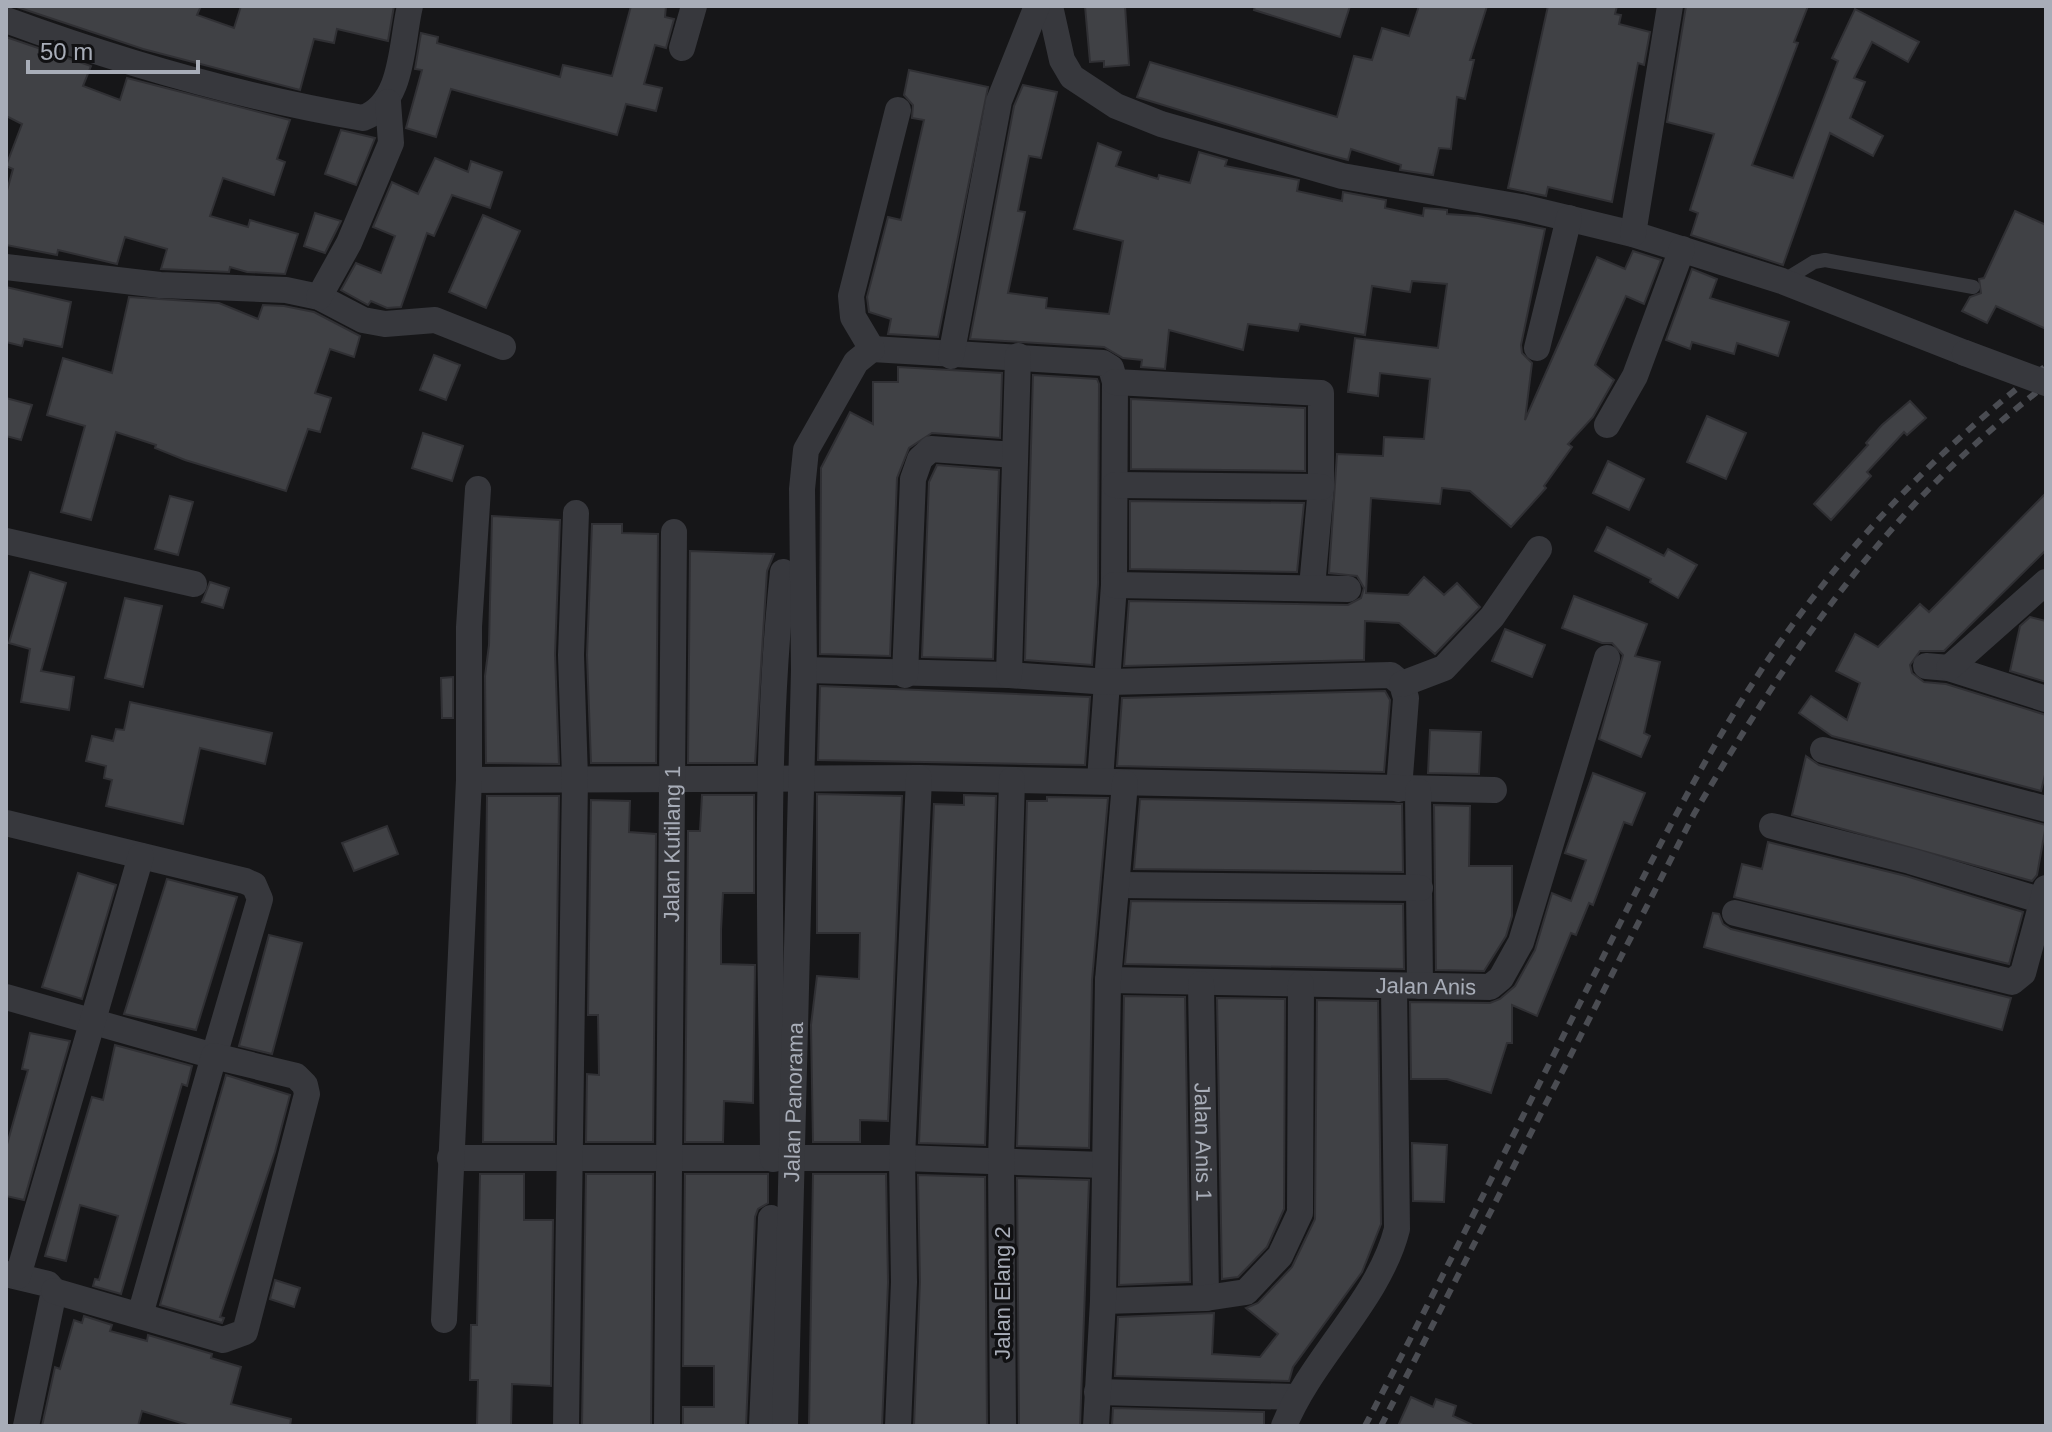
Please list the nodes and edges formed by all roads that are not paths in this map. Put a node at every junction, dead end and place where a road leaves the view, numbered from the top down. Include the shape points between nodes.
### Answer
1 (410, 6) edge
2 (694, 6) edge
3 (1037, 6) edge
4 (1050, 6) edge
5 (1670, 6) edge
6 (6, 20) edge
7 (682, 48) dead end
8 (388, 102) junction
9 (898, 110) dead end
10 (1569, 218) junction
11 (1633, 234) junction
12 (1682, 249) junction
13 (6, 267) edge
14 (1782, 281) junction
15 (1973, 287) dead end
16 (319, 297) junction
17 (503, 347) dead end
18 (1537, 348) dead end
19 (872, 349) junction
20 (951, 356) junction
21 (1018, 356) junction
22 (1115, 382) junction
23 (2046, 383) edge
24 (1607, 425) dead end
25 (1015, 455) junction
26 (1115, 485) junction
27 (1321, 487) junction
28 (478, 489) dead end
29 (576, 513) dead end
30 (674, 532) dead end
31 (6, 541) edge
32 (1539, 549) dead end
33 (783, 572) dead end
34 (2046, 582) edge
35 (194, 584) dead end
36 (1114, 585) junction
37 (1312, 587) junction
38 (1348, 589) dead end
39 (1607, 658) dead end
40 (804, 670) junction
41 (905, 675) junction
42 (1009, 675) junction
43 (1109, 682) junction
44 (1402, 684) junction
45 (2046, 699) edge
46 (1823, 750) dead end
47 (575, 778) junction
48 (802, 778) junction
49 (919, 778) junction
50 (469, 780) junction
51 (672, 780) junction
52 (1012, 780) junction
53 (771, 781) junction
54 (1112, 782) junction
55 (1408, 790) junction
56 (1494, 790) dead end
57 (2046, 809) edge
58 (6, 823) edge
59 (1772, 826) dead end
60 (141, 856) junction
61 (1117, 885) junction
62 (1420, 888) junction
63 (2044, 894) edge
64 (1735, 913) dead end
65 (1108, 980) junction
66 (1201, 984) junction
67 (1301, 984) junction
68 (1407, 986) junction
69 (6, 997) edge
70 (91, 1023) junction
71 (214, 1056) junction
72 (671, 1156) junction
73 (568, 1157) junction
74 (450, 1158) junction
75 (902, 1158) junction
76 (781, 1159) junction
77 (1001, 1160) junction
78 (1104, 1165) junction
79 (12, 1275) edge
80 (54, 1291) junction
81 (1206, 1298) junction
82 (1103, 1301) junction
83 (140, 1315) junction
84 (444, 1320) dead end
85 (1097, 1392) junction
86 (1296, 1397) junction
87 (26, 1426) edge
88 (566, 1426) edge
89 (667, 1426) edge
90 (762, 1426) edge
91 (785, 1426) edge
92 (898, 1426) edge
93 (1003, 1426) edge
94 (1096, 1426) edge
95 (1284, 1426) edge

1 - 8 street
2 - 7 street
3 - 20 street via 999,101
4 - 10 street via 1062,60 1072,77 1116,106 1220,143 1342,176
5 - 11 street
6 - 8 street via 97,53 270,102 363,118
8 - 16 street via 391,143 349,243
9 - 19 street via 851,296 853,317
10 - 11 street
10 - 18 street
11 - 12 street
12 - 14 street
12 - 24 street via 1635,376
13 - 16 street
14 - 15 lane via 1825,260
14 - 23 street, bridge
16 - 17 street via 363,320 435,320
19 - 20 street
19 - 40 street, Jalan Panorama via 856,362 806,450
20 - 21 street
21 - 22 street via 1103,363 1111,368
21 - 25 street
22 - 26 street
22 - 27 street via 1321,393
25 - 41 street via 931,449 920,459 913,479
25 - 42 street
26 - 27 street
26 - 36 street
27 - 37 street
28 - 50 street via 469,627
29 - 47 street via 571,655
30 - 51 street, Jalan Kutilang 1
31 - 35 street
32 - 44 street via 1492,617 1444,668
33 - 53 street
34 - 45 street via 1937,667
36 - 37 street
36 - 43 street
37 - 38 street
39 - 68 street, Jalan Anis via 1513,959 1490,987
40 - 41 street
40 - 48 street, Jalan Panorama
41 - 42 street
42 - 43 street
43 - 44 street via 1391,675
43 - 54 street
44 - 55 street
46 - 57 street
47 - 50 street
47 - 51 street
47 - 73 street
48 - 49 street
48 - 53 street
48 - 76 street, Jalan Panorama
49 - 52 street
49 - 75 street
50 - 74 street
51 - 53 street
51 - 72 street, Jalan Kutilang 1
52 - 54 street
52 - 77 street, Jalan Elang 2
53 - 76 street
54 - 55 street
54 - 61 street
55 - 56 street
55 - 62 street
58 - 60 street
59 - 63 street
60 - 70 street
60 - 71 street via 245,881 258,891
61 - 62 street
61 - 65 street
62 - 68 street
63 - 64 street via 2023,973 2012,982
65 - 66 street, Jalan Anis
65 - 78 street
66 - 67 street, Jalan Anis
66 - 81 street, Jalan Anis 1
67 - 68 street, Jalan Anis
67 - 81 street via 1298,1219 1280,1256 1250,1291
68 - 86 street via 1397,1229 1383,1267
69 - 70 street
70 - 71 street
70 - 79 street
71 - 83 street
71 - 83 street via 296,1076 307,1094 245,1332 223,1340
72 - 73 street
72 - 76 street
72 - 89 street, Jalan Kutilang 1
73 - 74 street
73 - 88 street
74 - 84 street
75 - 76 street
75 - 77 street
75 - 92 street
76 - 90 street
76 - 91 street, Jalan Panorama
77 - 78 street
77 - 93 street, Jalan Elang 2
78 - 82 street
79 - 80 street via 48,1284
80 - 83 street
80 - 87 street
81 - 82 street
82 - 85 street
85 - 86 street
85 - 94 street
86 - 95 street

